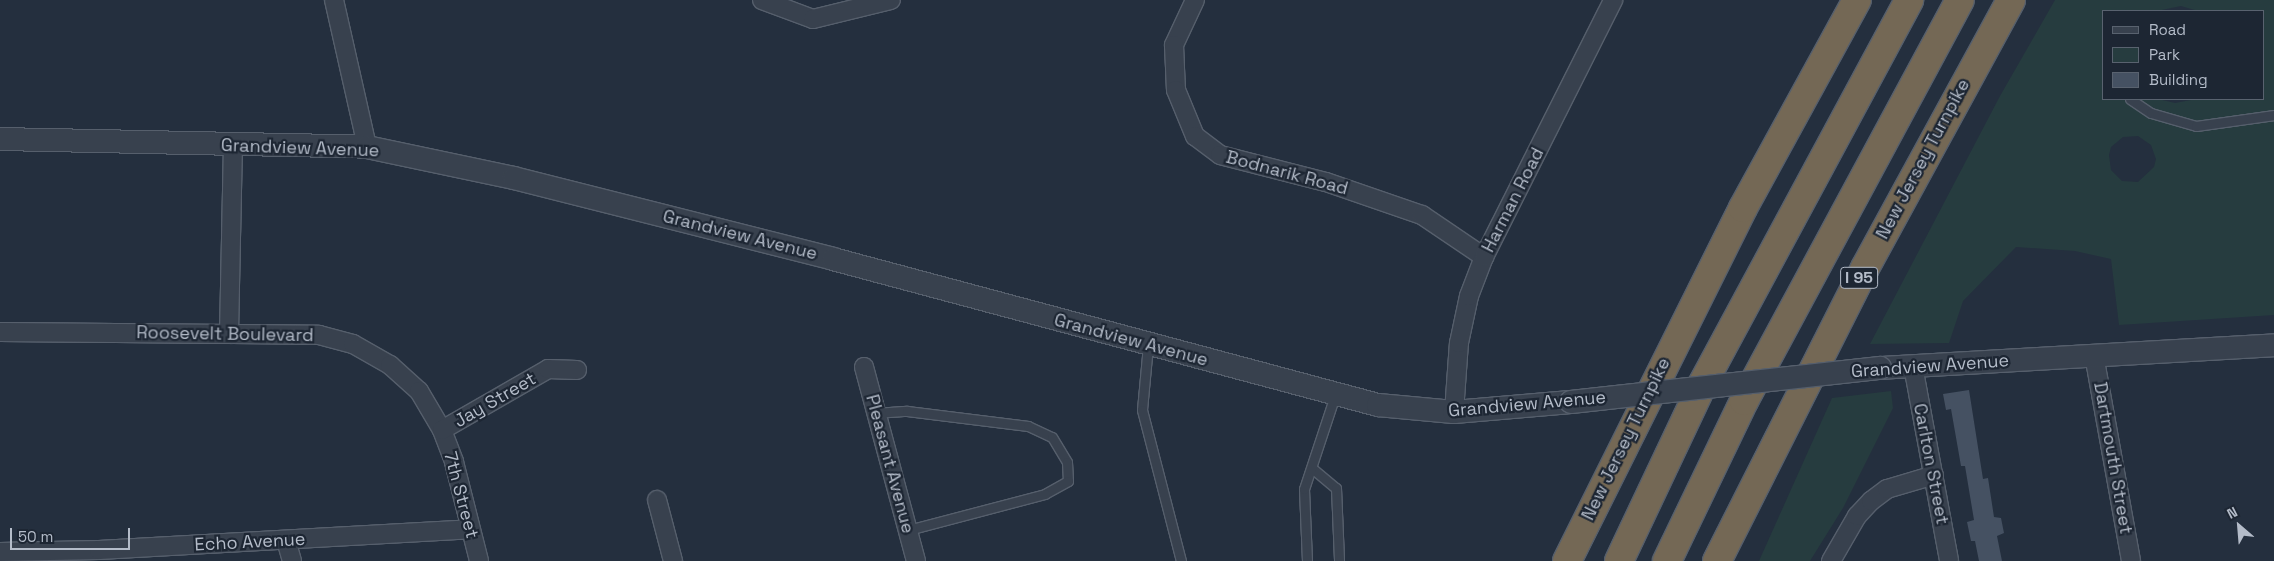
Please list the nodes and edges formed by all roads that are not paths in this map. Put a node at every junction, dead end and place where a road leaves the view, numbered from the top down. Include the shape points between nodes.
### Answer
1 (334, 0) edge
2 (762, 0) edge
3 (892, 0) edge
4 (1195, 0) edge
5 (1613, 0) edge
6 (1857, 0) edge
7 (1909, 0) edge
8 (1960, 0) edge
9 (2011, 0) edge
10 (2132, 100) edge
11 (2274, 115) edge
12 (0, 139) edge
13 (233, 145) junction
14 (367, 147) junction
15 (1484, 257) junction
16 (0, 332) edge
17 (229, 334) junction
18 (1148, 345) junction
19 (2274, 345) edge
20 (2094, 355) junction
21 (1913, 366) junction
22 (864, 367) dead end
23 (577, 370) dead end
24 (1335, 394) junction
25 (1454, 412) junction
26 (875, 413) junction
27 (442, 430) junction
28 (1313, 469) junction
29 (1934, 475) junction
30 (657, 500) dead end
31 (470, 529) junction
32 (908, 530) junction
33 (286, 540) junction
34 (0, 552) edge
35 (100, 556) edge
36 (292, 561) edge
37 (479, 561) edge
38 (673, 561) edge
39 (916, 561) edge
40 (1181, 561) edge
41 (1307, 561) edge
42 (1339, 561) edge
43 (1567, 561) edge
44 (1618, 561) edge
45 (1667, 561) edge
46 (1717, 561) edge
47 (1831, 561) edge
48 (1949, 561) edge
49 (2131, 561) edge

1 - 14 street
2 - 3 street via 813,19
4 - 15 street, Bodnarik Road via 1174,45 1176,90 1195,136 1220,155 1326,182 1422,214
5 - 15 street, Harman Road
6 - 43 highway, New Jersey Turnpike via 1734,225
7 - 44 highway via 1704,383
8 - 45 highway, I 95 via 1797,300
9 - 46 highway, New Jersey Turnpike / I 95 via 1864,268
10 - 11 lane via 2151,113 2196,126
12 - 13 street, Grandview Avenue
13 - 14 street, Grandview Avenue
13 - 17 street
14 - 18 street, Grandview Avenue via 514,178 833,259
15 - 25 street, Harman Road via 1469,296 1459,343
16 - 17 street, Roosevelt Boulevard
17 - 27 street, Roosevelt Boulevard via 319,335 353,344 390,365 419,391
18 - 24 street, Grandview Avenue
18 - 40 lane via 1142,410
19 - 20 street, Grandview Avenue
20 - 21 street, Grandview Avenue
20 - 49 street, Dartmouth Street
21 - 25 street, Grandview Avenue, bridge
21 - 29 street, Carlton Street
22 - 26 street, Pleasant Avenue
23 - 27 street, Jay Street via 548,369
24 - 25 street, Grandview Avenue via 1378,405
24 - 28 lane
26 - 32 street, Pleasant Avenue
26 - 32 lane via 907,411 1028,426 1052,437 1067,462 1068,480 1045,494
27 - 31 street, 7th Street via 454,462
28 - 41 lane via 1304,489
28 - 42 lane via 1336,488
29 - 47 street via 1887,488 1871,501 1857,516
29 - 48 street, Carlton Street
30 - 38 street
31 - 33 street, Echo Avenue
31 - 37 street, 7th Street
32 - 39 street, Pleasant Avenue
33 - 35 street, Echo Avenue
33 - 36 street
34 - 35 street, Echo Avenue

